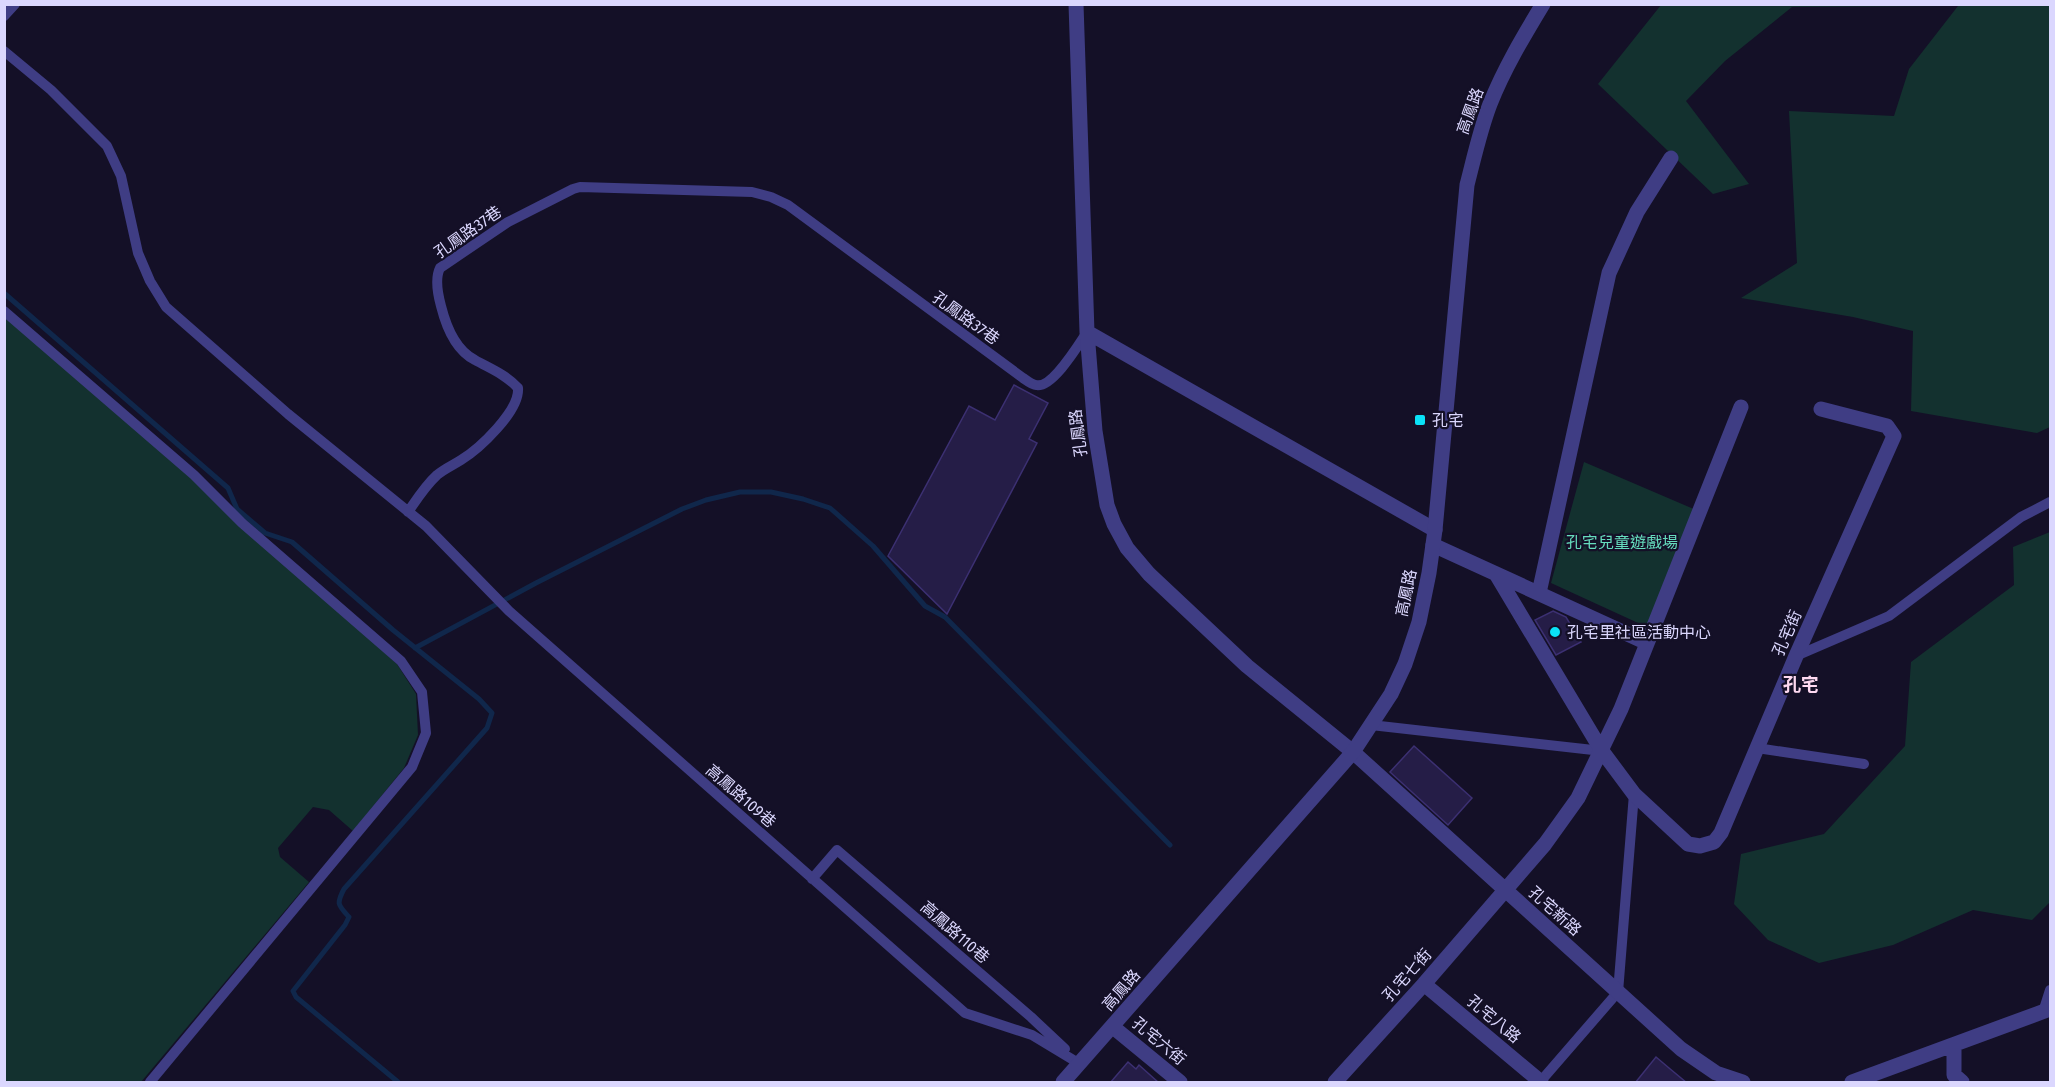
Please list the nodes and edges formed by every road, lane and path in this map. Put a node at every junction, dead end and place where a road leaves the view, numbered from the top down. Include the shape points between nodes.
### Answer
1 (15, 4) edge
2 (1076, 4) edge
3 (1543, 4) edge
4 (4, 16) edge
5 (4, 51) edge
6 (1671, 158) dead end
7 (4, 311) edge
8 (1087, 332) junction
9 (1741, 407) dead end
10 (1821, 409) dead end
11 (2050, 502) edge
12 (408, 512) junction
13 (1434, 537) junction
14 (1496, 574) junction
15 (1539, 593) junction
16 (1647, 643) junction
17 (1796, 656) junction
18 (1371, 725) junction
19 (1757, 748) junction
20 (1602, 751) junction
21 (1353, 752) junction
22 (1864, 764) dead end
23 (1634, 795) junction
24 (812, 879) junction
25 (1505, 890) junction
26 (1424, 984) junction
27 (2050, 990) edge
28 (1618, 992) junction
29 (2047, 1011) edge
30 (1113, 1027) junction
31 (1954, 1045) junction
32 (1080, 1064) junction
33 (1957, 1080) edge
34 (1540, 1082) edge
35 (150, 1083) edge
36 (1064, 1083) edge
37 (1180, 1083) edge
38 (1335, 1083) edge
39 (1743, 1083) edge
40 (1852, 1083) edge

1 - 4 lane
2 - 8 street, 孔鳳路
3 - 13 street, 高鳳路 via 1514,51 1490,104 1467,185
5 - 12 lane via 51,90 107,146 121,176 138,253 166,307
6 - 15 street via 1636,212 1609,273
7 - 35 lane via 401,661 422,692 426,734 412,767
8 - 12 lane, 孔鳳路37巷 via 1052,379 1036,385 788,205 771,197 752,192 573,189 508,222 440,268 439,299 458,346 473,359 499,371 518,388 519,395 489,437 438,474
8 - 13 street
8 - 21 street, 孔鳳路 via 1103,484 1114,524 1127,548 1149,574 1247,666
9 - 16 street
10 - 17 street, 孔宅街 via 1887,426 1894,436
11 - 17 lane via 2021,517 1889,616
12 - 24 lane, 高鳳路109巷 via 509,611
13 - 14 street
13 - 18 street, 高鳳路 via 1419,622 1405,664
14 - 15 street
14 - 20 street, 孔宅街
15 - 16 street
16 - 20 street
17 - 19 street, 孔宅街
18 - 20 lane
18 - 21 street, 高鳳路
19 - 22 lane
19 - 23 street, 孔宅街 via 1714,842 1688,844
20 - 23 street, 孔宅街
20 - 25 street via 1578,798
21 - 25 street, 孔宅新路
21 - 30 street, 高鳳路
23 - 28 lane
24 - 32 lane, 高鳳路109巷 via 965,1013 1032,1035
24 - 32 lane, 高鳳路110巷 via 837,850
25 - 26 street, 孔宅七街
25 - 28 street, 孔宅新路
26 - 34 street, 孔宅八路
26 - 38 street, 孔宅七街
27 - 29 lane
28 - 34 lane, 孔宅八路
28 - 39 street, 孔宅新路 via 1682,1049 1716,1073
29 - 31 street
30 - 32 street, 高鳳路
30 - 37 street, 孔宅六街
31 - 33 street
31 - 40 street
32 - 36 street, 高鳳路

